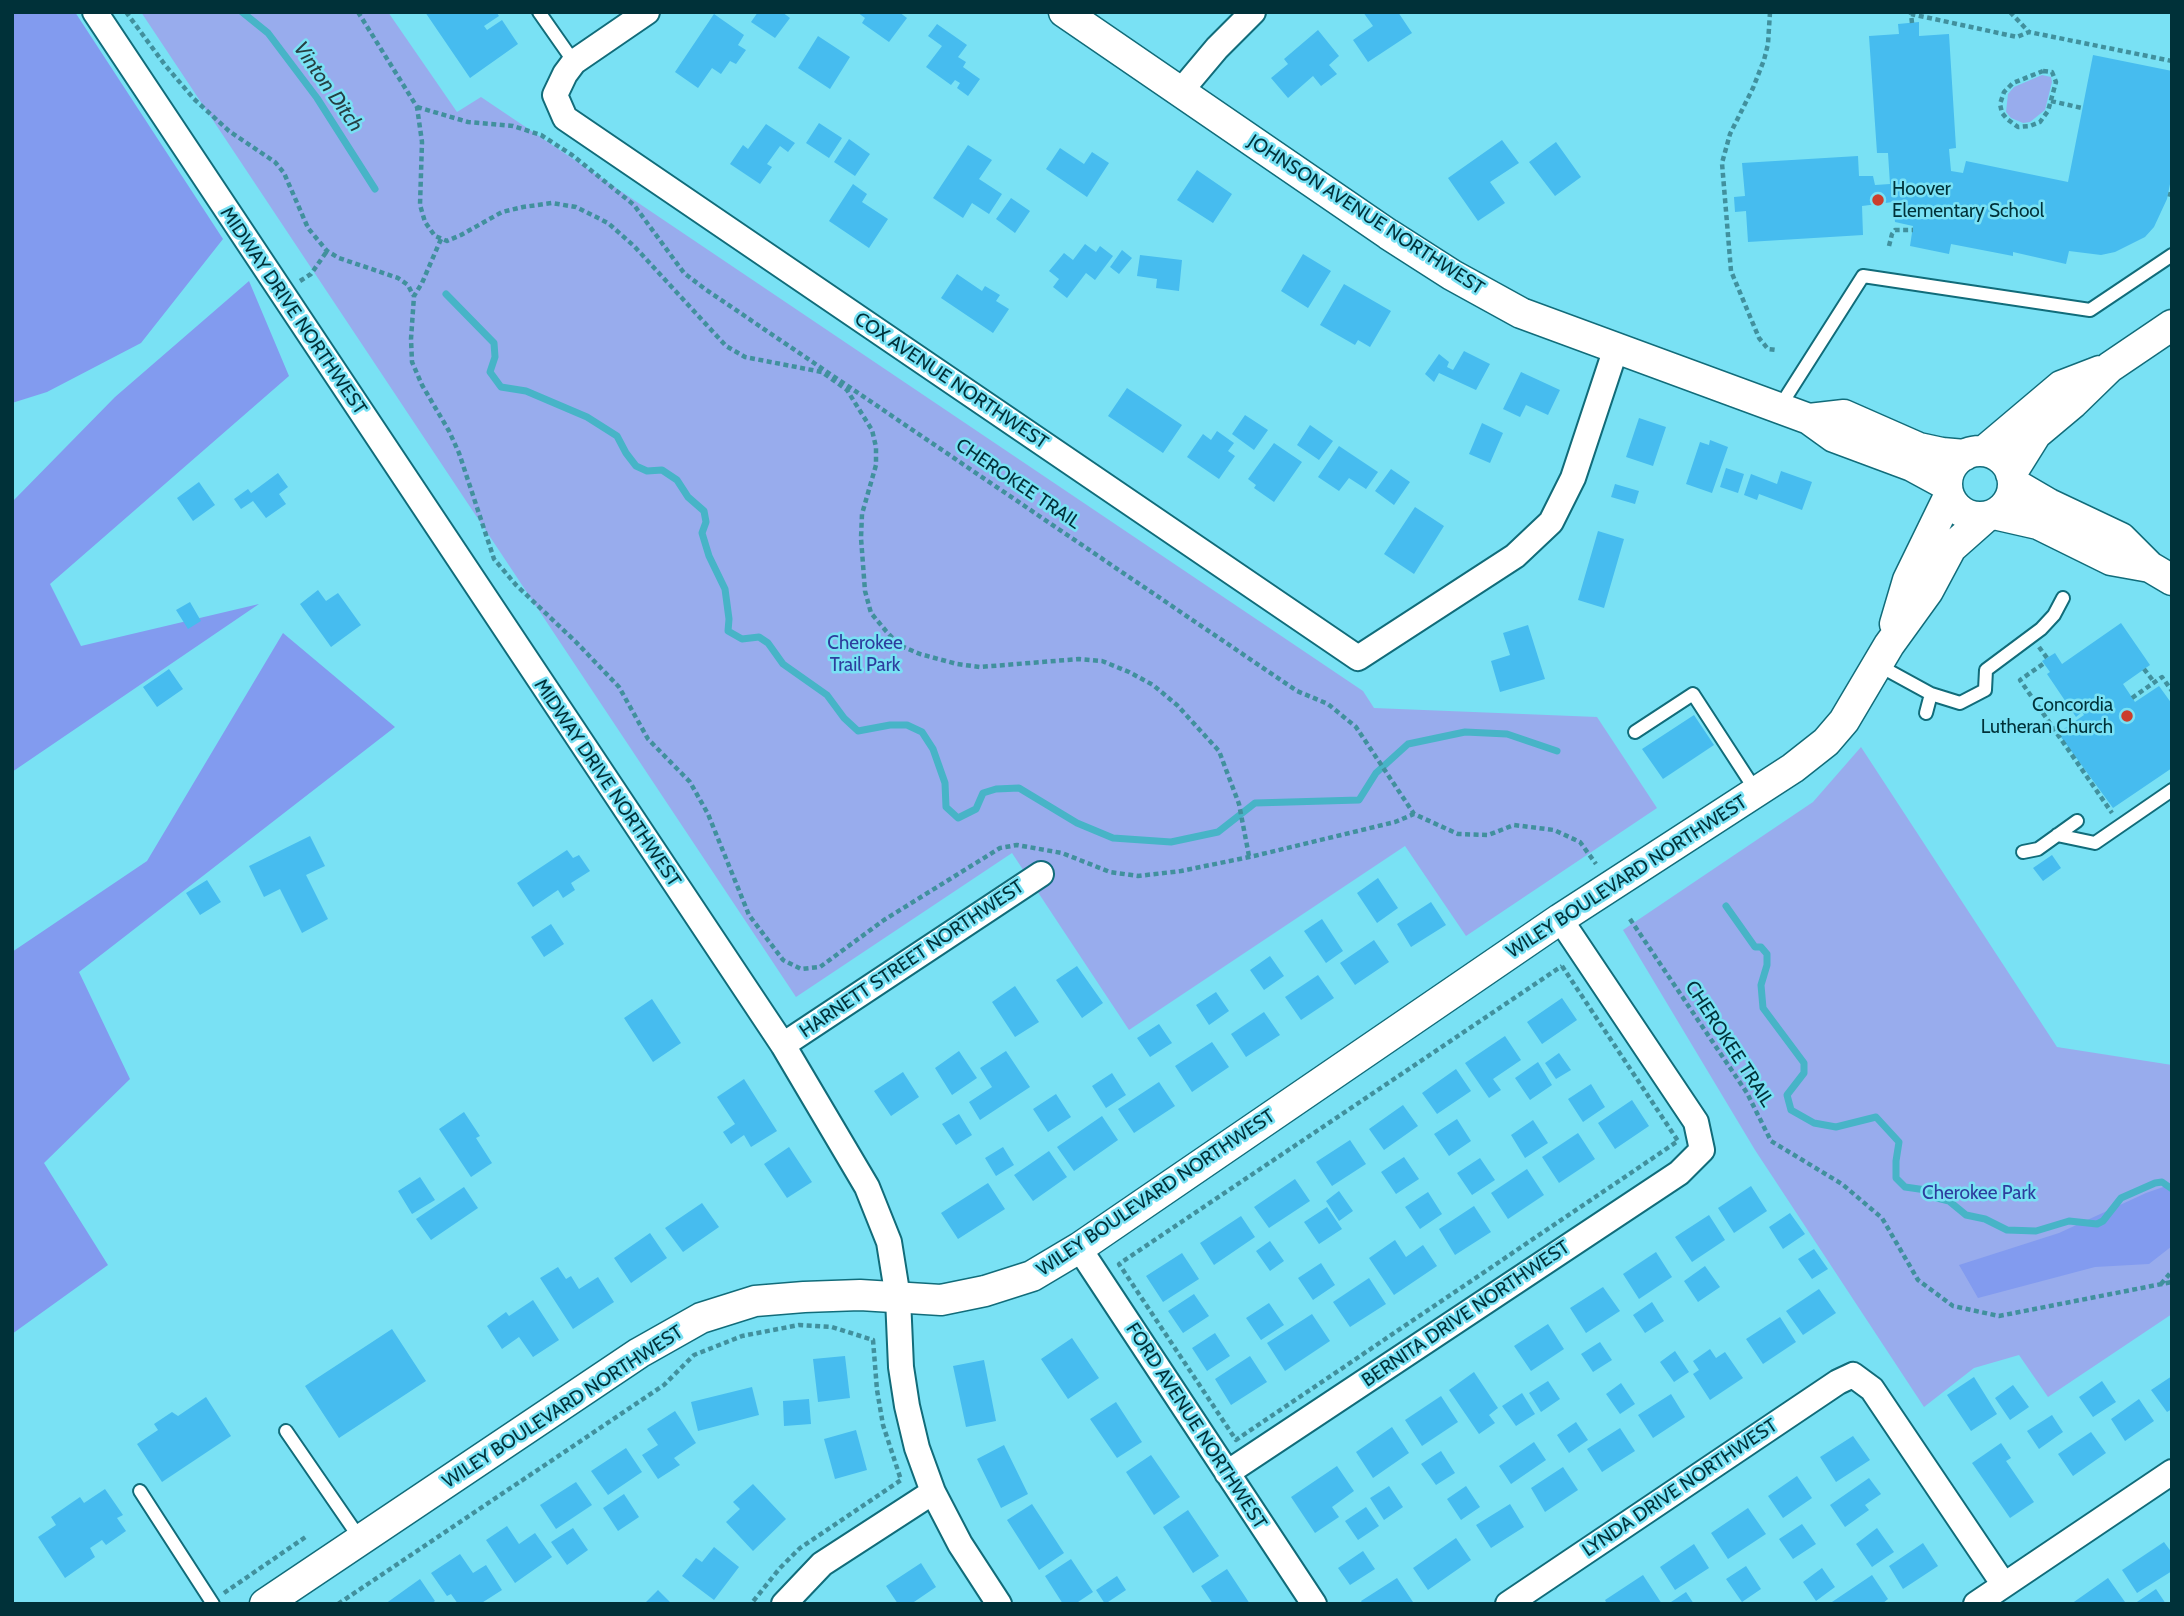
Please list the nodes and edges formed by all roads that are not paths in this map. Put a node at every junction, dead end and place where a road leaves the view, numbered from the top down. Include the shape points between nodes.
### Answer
1 (95, 12) edge
2 (540, 12) edge
3 (647, 12) edge
4 (1064, 12) edge
5 (1253, 12) edge
6 (574, 62) junction
7 (1180, 93) junction
8 (2172, 255) edge
9 (2172, 326) edge
10 (1616, 348) junction
11 (2110, 367) junction
12 (1779, 408) junction
13 (1809, 419) junction
14 (1974, 453) junction
15 (2012, 479) junction
16 (1948, 491) junction
17 (1990, 515) junction
18 (2161, 573) edge
19 (2063, 598) dead end
20 (1883, 655) junction
21 (1931, 694) junction
22 (1926, 713) dead end
23 (1635, 732) dead end
24 (2172, 790) edge
25 (1756, 791) junction
26 (2077, 821) dead end
27 (2057, 835) junction
28 (2023, 852) dead end
29 (1041, 874) dead end
30 (1560, 919) junction
31 (783, 1045) junction
32 (1079, 1248) junction
33 (898, 1298) junction
34 (286, 1430) dead end
35 (2172, 1472) edge
36 (1227, 1473) junction
37 (140, 1491) dead end
38 (933, 1492) junction
39 (361, 1539) junction
40 (2004, 1585) junction
41 (212, 1602) edge
42 (265, 1604) edge
43 (784, 1604) edge
44 (999, 1604) edge
45 (1314, 1604) edge
46 (1508, 1604) edge
47 (1976, 1604) edge

1 - 31 street, MIDWAY DRIVE NORTHWEST
2 - 6 lane
3 - 6 street
4 - 7 street, JOHNSON AVENUE NORTHWEST
5 - 7 street
6 - 10 street, COX AVENUE NORTHWEST via 555,95 565,118 1358,658 1515,556 1551,522 1573,478
7 - 10 street, JOHNSON AVENUE NORTHWEST via 1451,275 1521,313
8 - 12 lane via 2090,310 1863,276
9 - 11 street
10 - 12 street, JOHNSON AVENUE NORTHWEST
11 - 14 street via 2061,386
11 - 15 street via 2036,435
12 - 13 street, JOHNSON AVENUE NORTHWEST
13 - 14 street, JOHNSON AVENUE NORTHWEST via 1844,415 1919,448
13 - 16 street, JOHNSON AVENUE NORTHWEST via 1834,437 1912,466
14 - 15 street via 2000,458
14 - 16 street via 1951,467
15 - 17 street via 2008,501
15 - 18 street via 2049,504 2121,538
16 - 17 street via 1967,515
16 - 20 street, WILEY BOULEVARD NORTHWEST via 1908,580
17 - 18 street via 2038,524 2111,560
17 - 20 street, WILEY BOULEVARD NORTHWEST via 1951,548 1928,591
19 - 21 lane via 2041,629 1986,670 1984,690 1960,703
20 - 21 lane
20 - 25 street, WILEY BOULEVARD NORTHWEST via 1844,721 1826,742
21 - 22 lane
23 - 25 lane via 1693,694
24 - 27 lane via 2095,843
25 - 30 street, WILEY BOULEVARD NORTHWEST
26 - 27 lane
27 - 28 lane via 2038,849
29 - 31 street, HARNETT STREET NORTHWEST
30 - 32 street, WILEY BOULEVARD NORTHWEST
30 - 36 street, BERNITA DRIVE NORTHWEST via 1696,1122 1702,1150 1679,1173
31 - 33 street, MIDWAY DRIVE NORTHWEST via 866,1187 889,1242
32 - 33 street, WILEY BOULEVARD NORTHWEST via 1032,1276 985,1291 941,1300
32 - 36 street, FORD AVENUE NORTHWEST
33 - 38 street, MIDWAY DRIVE NORTHWEST via 907,1406
33 - 39 street, WILEY BOULEVARD NORTHWEST via 859,1295 755,1301 701,1318 639,1353
34 - 39 lane
35 - 40 street
36 - 45 street, FORD AVENUE NORTHWEST
37 - 41 lane
38 - 43 street via 822,1564
38 - 44 street, MIDWAY DRIVE NORTHWEST
39 - 42 street, WILEY BOULEVARD NORTHWEST
40 - 46 street, LYNDA DRIVE NORTHWEST via 1872,1389 1853,1376
40 - 47 street

